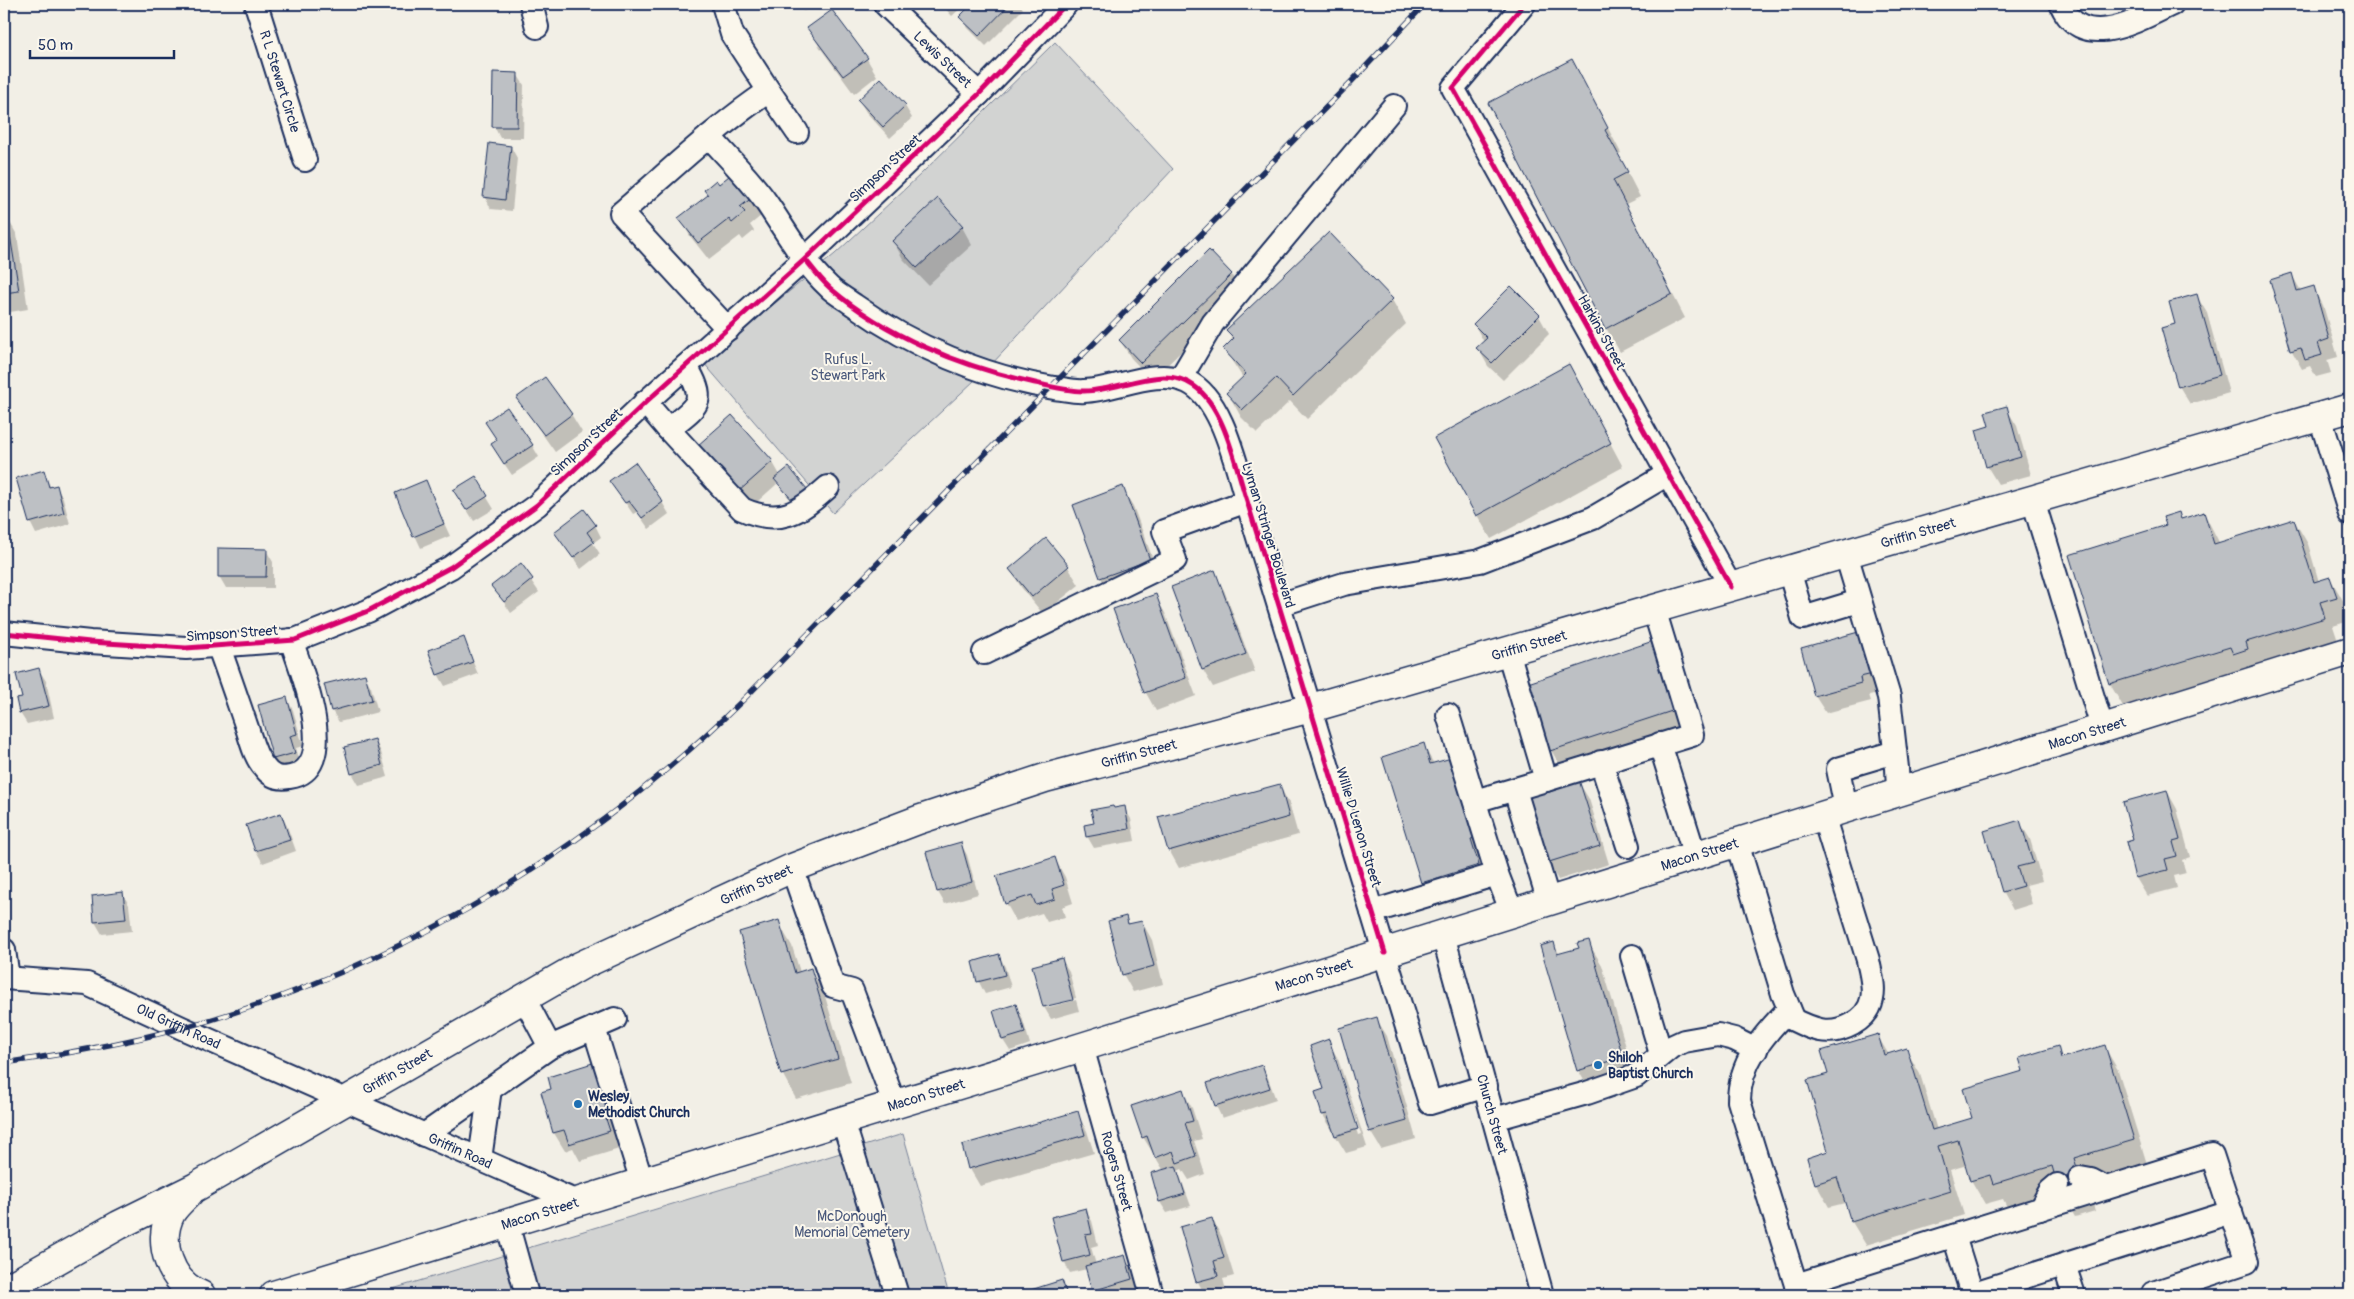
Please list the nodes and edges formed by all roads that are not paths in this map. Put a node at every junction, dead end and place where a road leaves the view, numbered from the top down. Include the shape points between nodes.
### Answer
1 (256, 4) edge
2 (531, 4) edge
3 (723, 4) edge
4 (885, 4) edge
5 (1066, 4) edge
6 (1524, 4) edge
7 (2061, 4) edge
8 (2172, 4) edge
9 (537, 27) dead end
10 (769, 91) junction
11 (979, 94) junction
12 (1394, 106) dead end
13 (797, 132) dead end
14 (709, 136) junction
15 (305, 160) dead end
16 (805, 259) junction
17 (728, 329) junction
18 (686, 366) junction
19 (1180, 380) junction
20 (645, 402) junction
21 (2350, 408) edge
22 (2320, 416) junction
23 (668, 428) junction
24 (2343, 463) edge
25 (1668, 474) junction
26 (828, 487) dead end
27 (2033, 500) junction
28 (1247, 502) junction
29 (2350, 514) edge
30 (1846, 554) junction
31 (1789, 570) junction
32 (1731, 587) junction
33 (1859, 601) junction
34 (1279, 605) junction
35 (1654, 609) junction
36 (4, 632) edge
37 (291, 640) junction
38 (218, 646) junction
39 (1508, 651) junction
40 (2350, 651) edge
41 (984, 653) dead end
42 (1311, 708) junction
43 (1448, 715) dead end
44 (2102, 727) junction
45 (1660, 744) junction
46 (1895, 752) junction
47 (1601, 762) junction
48 (1546, 780) junction
49 (1515, 790) junction
50 (1898, 791) junction
51 (1475, 801) junction
52 (1835, 812) junction
53 (1736, 843) junction
54 (1628, 846) dead end
55 (1695, 856) junction
56 (792, 868) junction
57 (1497, 874) junction
58 (1549, 902) junction
59 (1372, 912) junction
60 (1512, 913) junction
61 (1443, 935) junction
62 (4, 950) edge
63 (1385, 953) junction
64 (1632, 956) dead end
65 (6, 978) edge
66 (524, 998) junction
67 (1789, 1009) junction
68 (615, 1019) dead end
69 (594, 1028) junction
70 (550, 1047) junction
71 (1082, 1047) junction
72 (1756, 1050) junction
73 (1661, 1054) junction
74 (1486, 1086) junction
75 (490, 1089) junction
76 (346, 1100) junction
77 (895, 1105) junction
78 (1494, 1119) junction
79 (843, 1121) junction
80 (424, 1135) junction
81 (480, 1159) junction
82 (2080, 1178) dead end
83 (642, 1182) junction
84 (2057, 1185) dead end
85 (196, 1187) junction
86 (2106, 1188) junction
87 (577, 1202) junction
88 (2040, 1209) junction
89 (2231, 1212) junction
90 (507, 1223) junction
91 (1954, 1236) junction
92 (2064, 1264) junction
93 (315, 1289) edge
94 (4, 1290) edge
95 (1797, 1290) edge
96 (201, 1295) edge
97 (274, 1295) edge
98 (527, 1295) edge
99 (897, 1295) edge
100 (1152, 1295) edge
101 (1542, 1295) edge
102 (1970, 1295) edge
103 (2074, 1295) edge
104 (2151, 1295) edge

1 - 15 street, R L Stewart Circle
2 - 9 street
3 - 10 street via 732,34
4 - 11 street, Lewis Street
5 - 11 street, Simpson Street
6 - 25 street, Harkins Street via 1453,88
7 - 8 street via 2071,22 2086,30 2107,31
10 - 13 street
10 - 14 street
11 - 16 street, Simpson Street
12 - 19 street via 1212,323
14 - 16 street, Lyman Stringer Boulevard via 766,201
14 - 17 street via 621,213
16 - 17 street, Simpson Street
16 - 19 street, Lyman Stringer Boulevard via 829,287 899,334 993,374 1084,391 1152,379
17 - 18 street, Simpson Street
18 - 20 street, Simpson Street
18 - 23 street via 699,394 696,406
19 - 28 street, Lyman Stringer Boulevard via 1196,387 1214,409
20 - 23 street
20 - 37 street, Simpson Street via 537,505 451,567 368,611
21 - 22 main road, Griffin Street
22 - 24 street
22 - 27 main road, Griffin Street
23 - 26 street via 742,509 756,515 787,516
24 - 29 street
25 - 32 street, Harkins Street
25 - 34 street via 1593,518 1480,561 1344,584
27 - 30 main road, Griffin Street
27 - 44 street
28 - 34 street, Lyman Stringer Boulevard
28 - 41 street via 1164,531 1175,560
30 - 31 main road, Griffin Street
30 - 33 street
31 - 32 main road, Griffin Street
31 - 33 street via 1803,618
32 - 35 main road, Griffin Street
33 - 46 street via 1889,697
34 - 42 street, Lyman Stringer Boulevard
35 - 39 main road, Griffin Street
35 - 45 street via 1692,735
36 - 38 street, Simpson Street via 90,642
37 - 38 street, Simpson Street
37 - 38 street via 312,710 316,749 310,766 295,777 282,779 274,777 258,759
39 - 42 main road, Griffin Street
39 - 48 street
40 - 44 main road, Macon Street
42 - 56 main road, Griffin Street via 1045,778 918,820
42 - 59 street, Willie D Lenon Street
43 - 51 street
44 - 50 main road, Macon Street
45 - 47 street
45 - 55 street
46 - 50 street
46 - 52 street via 1838,769
47 - 48 street
47 - 54 street
48 - 49 street
49 - 51 street
49 - 58 street
50 - 52 main road, Macon Street
51 - 57 street
52 - 53 main road, Macon Street
52 - 67 street via 1868,960 1872,999 1861,1018 1834,1030 1806,1026 1794,1020
53 - 55 main road, Macon Street
53 - 67 street
55 - 58 main road, Macon Street
56 - 66 main road, Griffin Street via 580,966
56 - 77 street via 833,986 852,991
57 - 59 street
57 - 60 street
58 - 60 main road, Macon Street
59 - 63 street, Willie D Lenon Street
60 - 61 main road, Macon Street
61 - 63 main road, Macon Street
61 - 74 street, Church Street
62 - 65 street
63 - 71 main road, Macon Street
63 - 74 street, Willie D Lenon Street via 1430,1103
64 - 73 street
65 - 76 street, Old Griffin Road via 87,984
66 - 70 street
66 - 76 main road, Griffin Street
67 - 72 street via 1765,1033
68 - 69 street
69 - 70 street
69 - 83 street
70 - 75 street
71 - 77 main road, Macon Street
71 - 100 street, Rogers Street
72 - 73 street via 1718,1035 1684,1041
72 - 95 street via 1741,1075 1739,1101
73 - 78 street via 1636,1076
74 - 78 street, Church Street
75 - 80 street
75 - 81 street
76 - 80 street, Griffin Road
76 - 85 main road, Griffin Street
77 - 79 main road, Macon Street
78 - 101 street, Church Street
79 - 83 main road, Macon Street
79 - 99 street
80 - 81 street, Griffin Road
81 - 87 street, Griffin Road
82 - 86 street
83 - 87 main road, Macon Street
84 - 88 street
85 - 94 main road, Griffin Street via 119,1225
85 - 96 main road via 172,1212 166,1226 165,1244 174,1272
86 - 88 street
86 - 89 street via 2212,1155
87 - 90 main road, Macon Street
88 - 91 street
89 - 92 street
89 - 104 street via 2247,1262
90 - 93 main road, Macon Street
90 - 98 street
91 - 95 street
91 - 102 street
92 - 102 street
92 - 103 street
93 - 97 main road, Macon Street

